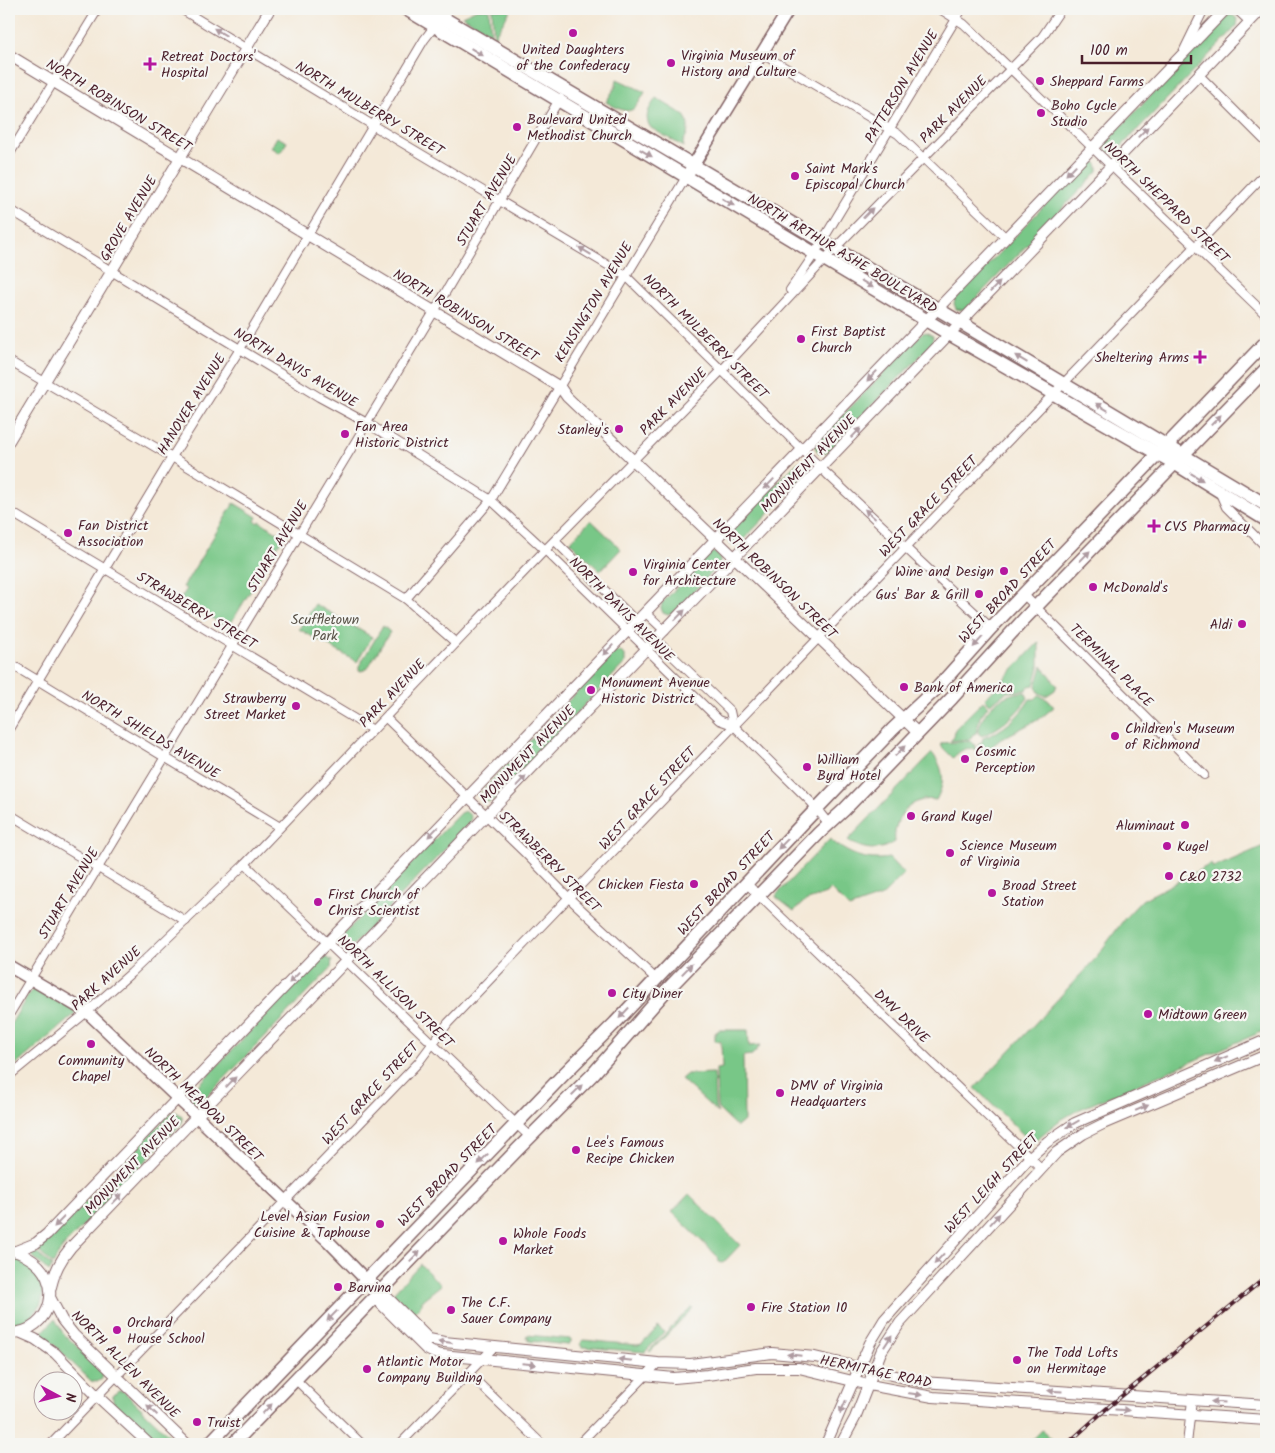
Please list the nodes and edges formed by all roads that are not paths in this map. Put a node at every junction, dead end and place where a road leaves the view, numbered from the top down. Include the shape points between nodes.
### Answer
1 (98, 9) edge
2 (181, 9) edge
3 (270, 9) edge
4 (406, 9) edge
5 (428, 9) edge
6 (789, 9) edge
7 (940, 9) edge
8 (962, 9) edge
9 (1061, 9) edge
10 (1204, 9) edge
11 (1226, 9) edge
12 (1236, 9) edge
13 (1262, 9) edge
14 (956, 18) junction
15 (438, 22) junction
16 (1250, 22) junction
17 (246, 48) junction
18 (9, 54) edge
19 (762, 54) junction
20 (1182, 54) junction
21 (1011, 69) junction
22 (1199, 75) junction
23 (54, 82) junction
24 (565, 90) junction
25 (559, 101) junction
26 (374, 126) junction
27 (889, 129) junction
28 (1266, 142) edge
29 (1092, 148) junction
30 (9, 155) edge
31 (180, 158) junction
32 (922, 158) junction
33 (694, 165) junction
34 (1111, 166) junction
35 (1266, 173) edge
36 (686, 177) junction
37 (500, 200) junction
38 (9, 209) edge
39 (308, 234) junction
40 (1006, 238) junction
41 (822, 241) junction
42 (1195, 247) junction
43 (835, 249) junction
44 (820, 256) junction
45 (111, 271) junction
46 (626, 276) junction
47 (937, 309) junction
48 (435, 310) junction
49 (1266, 315) edge
50 (926, 320) junction
51 (961, 323) junction
52 (950, 335) junction
53 (1266, 342) edge
54 (240, 349) junction
55 (9, 361) edge
56 (1266, 368) edge
57 (722, 370) junction
58 (44, 382) junction
59 (1063, 384) junction
60 (560, 387) junction
61 (1053, 394) junction
62 (367, 424) junction
63 (9, 442) edge
64 (802, 449) junction
65 (1162, 450) junction
66 (172, 457) junction
67 (1178, 459) junction
68 (632, 460) junction
69 (822, 468) junction
70 (1219, 491) junction
71 (490, 500) junction
72 (9, 511) edge
73 (1263, 511) edge
74 (1252, 533) junction
75 (299, 534) junction
76 (715, 539) junction
77 (555, 540) junction
78 (906, 547) junction
79 (1266, 547) edge
80 (545, 550) junction
81 (735, 559) junction
82 (105, 569) junction
83 (1024, 594) junction
84 (406, 599) junction
85 (1036, 607) junction
86 (645, 612) junction
87 (636, 621) junction
88 (991, 628) junction
89 (627, 631) junction
90 (665, 631) junction
91 (818, 638) junction
92 (656, 640) junction
93 (456, 643) junction
94 (232, 645) junction
95 (646, 650) junction
96 (9, 663) edge
97 (38, 681) junction
98 (386, 718) junction
99 (903, 720) junction
100 (733, 726) junction
101 (9, 729) edge
102 (373, 730) junction
103 (918, 733) junction
104 (164, 757) junction
105 (1204, 775) dead end
106 (467, 797) junction
107 (817, 809) junction
108 (9, 814) edge
109 (487, 816) junction
110 (829, 824) junction
111 (280, 827) junction
112 (245, 864) junction
113 (98, 867) junction
114 (746, 883) junction
115 (759, 895) junction
116 (570, 898) junction
117 (186, 921) junction
118 (327, 942) junction
119 (347, 961) junction
120 (9, 966) edge
121 (30, 978) junction
122 (656, 978) junction
123 (87, 1012) junction
124 (9, 1015) edge
125 (1266, 1040) edge
126 (432, 1043) junction
127 (1266, 1055) edge
128 (9, 1076) edge
129 (178, 1098) junction
130 (197, 1117) junction
131 (516, 1124) junction
132 (530, 1137) junction
133 (1030, 1157) junction
134 (1041, 1168) junction
135 (286, 1202) junction
136 (12, 1251) edge
137 (366, 1280) junction
138 (51, 1287) junction
139 (378, 1295) junction
140 (51, 1299) junction
141 (14, 1333) edge
142 (494, 1347) junction
143 (481, 1360) junction
144 (658, 1363) junction
145 (859, 1368) junction
146 (872, 1371) junction
147 (468, 1373) junction
148 (647, 1375) junction
149 (117, 1376) junction
150 (296, 1380) junction
151 (854, 1382) junction
152 (867, 1385) junction
153 (97, 1396) junction
154 (1192, 1400) junction
155 (1266, 1405) edge
156 (1191, 1414) junction
157 (1266, 1420) edge
158 (51, 1444) edge
159 (149, 1444) edge
160 (187, 1444) edge
161 (209, 1444) edge
162 (234, 1444) edge
163 (362, 1444) edge
164 (400, 1444) edge
165 (542, 1444) edge
166 (579, 1444) edge
167 (826, 1444) edge
168 (841, 1444) edge
169 (1187, 1444) edge

1 - 23 street
17 -> 2 street, NORTH MULBERRY STREET
3 - 17 street, GROVE AVENUE
4 - 15 main road, NORTH ARTHUR ASHE BOULEVARD
5 - 15 main road, NORTH ARTHUR ASHE BOULEVARD
6 - 19 main road, KENSINGTON AVENUE
7 - 14 street, NORTH SHEPPARD STREET
8 - 14 street, PATTERSON AVENUE
9 - 21 street, PARK AVENUE via 1042,37
10 - 20 street
11 - 20 street, MONUMENT AVENUE
12 - 16 street
13 - 16 street, MONUMENT AVENUE
14 - 21 street, NORTH SHEPPARD STREET
14 - 27 street, PATTERSON AVENUE
15 - 24 main road, NORTH ARTHUR ASHE BOULEVARD
15 -> 25 main road, NORTH ARTHUR ASHE BOULEVARD
15 - 26 street, HANOVER AVENUE
16 - 22 street, MONUMENT AVENUE
17 - 26 street, NORTH MULBERRY STREET
17 - 31 street, GROVE AVENUE
18 - 23 street, NORTH ROBINSON STREET
19 - 27 street
19 - 33 main road, KENSINGTON AVENUE
20 - 29 street, MONUMENT AVENUE
21 - 29 street, NORTH SHEPPARD STREET
21 - 32 street, PARK AVENUE
22 - 28 street
34 -> 22 street, MONUMENT AVENUE
23 - 30 street
23 - 31 street, NORTH ROBINSON STREET
24 - 25 street, STUART AVENUE
24 - 33 main road, NORTH ARTHUR ASHE BOULEVARD
25 -> 36 main road, NORTH ARTHUR ASHE BOULEVARD
25 - 37 street, STUART AVENUE
26 - 37 street, NORTH MULBERRY STREET
26 - 39 street, HANOVER AVENUE
27 - 32 street
27 - 41 street, PATTERSON AVENUE
29 - 34 street, NORTH SHEPPARD STREET
29 -> 40 street, MONUMENT AVENUE
31 - 39 street, NORTH ROBINSON STREET
31 - 45 street, GROVE AVENUE
32 - 40 street
43 -> 32 street, PARK AVENUE
33 - 36 main road, KENSINGTON AVENUE
33 - 41 main road, NORTH ARTHUR ASHE BOULEVARD
34 - 42 street, NORTH SHEPPARD STREET
51 -> 34 street, MONUMENT AVENUE
35 - 42 street, WEST GRACE STREET
36 -> 44 main road, NORTH ARTHUR ASHE BOULEVARD
36 - 46 street, KENSINGTON AVENUE
46 -> 37 street, NORTH MULBERRY STREET
37 - 48 street, STUART AVENUE
38 - 45 street, NORTH DAVIS AVENUE
39 - 48 street, NORTH ROBINSON STREET
39 - 54 street, HANOVER AVENUE
40 - 47 street, MONUMENT AVENUE
41 - 43 main road, NORTH ARTHUR ASHE BOULEVARD
41 - 44 street, PATTERSON AVENUE
42 - 49 street, NORTH SHEPPARD STREET
42 - 59 street, WEST GRACE STREET
43 - 44 street, PARK AVENUE
43 - 47 main road, NORTH ARTHUR ASHE BOULEVARD
44 -> 50 main road, NORTH ARTHUR ASHE BOULEVARD
44 - 57 street, PARK AVENUE
45 - 54 street, NORTH DAVIS AVENUE
45 - 58 street, GROVE AVENUE
46 - 57 street, NORTH MULBERRY STREET
46 - 60 street, KENSINGTON AVENUE
47 - 50 street, MONUMENT AVENUE
47 - 51 main road, NORTH ARTHUR ASHE BOULEVARD
48 - 60 street, NORTH ROBINSON STREET
48 - 62 street, STUART AVENUE
50 - 52 main road, NORTH ARTHUR ASHE BOULEVARD
50 -> 64 street, MONUMENT AVENUE
51 - 52 street, MONUMENT AVENUE
59 -> 51 main road, NORTH ARTHUR ASHE BOULEVARD
52 - 61 main road, NORTH ARTHUR ASHE BOULEVARD
69 -> 52 street, MONUMENT AVENUE
53 - 65 main road, WEST BROAD STREET
54 - 62 street, NORTH DAVIS AVENUE
54 - 66 street, HANOVER AVENUE
55 - 58 street
67 -> 56 main road
57 - 64 street, NORTH MULBERRY STREET
57 - 68 street, PARK AVENUE
58 - 63 street, GROVE AVENUE
58 - 66 street
59 - 61 street, WEST GRACE STREET
65 -> 59 main road, NORTH ARTHUR ASHE BOULEVARD
60 - 68 street, NORTH ROBINSON STREET
60 - 71 street, KENSINGTON AVENUE
61 - 65 main road, NORTH ARTHUR ASHE BOULEVARD
61 - 78 street, WEST GRACE STREET
62 - 71 street, NORTH DAVIS AVENUE
62 - 75 street, STUART AVENUE
64 - 69 street, NORTH MULBERRY STREET
64 -> 76 street, MONUMENT AVENUE
65 - 67 main road, NORTH ARTHUR ASHE BOULEVARD
65 - 83 main road, WEST BROAD STREET
66 - 75 street
66 - 82 street, HANOVER AVENUE
67 -> 70 main road, NORTH ARTHUR ASHE BOULEVARD
67 - 73 main road, NORTH ARTHUR ASHE BOULEVARD
85 -> 67 main road
68 - 76 street, NORTH ROBINSON STREET
68 - 77 street, PARK AVENUE
78 -> 69 street, NORTH MULBERRY STREET
69 - 81 street, MONUMENT AVENUE
70 - 73 main road, NORTH ARTHUR ASHE BOULEVARD
70 - 74 street via 1226,508
71 - 80 street, NORTH DAVIS AVENUE
71 - 84 street, KENSINGTON AVENUE
72 - 82 street, STRAWBERRY STREET
73 - 74 street via 1252,524
74 - 79 street
75 - 84 street
75 - 94 street, STUART AVENUE
76 - 81 street, NORTH ROBINSON STREET
76 - 86 street, MONUMENT AVENUE
77 - 80 street, PARK AVENUE
77 - 87 street, NORTH DAVIS AVENUE
78 - 88 street, NORTH MULBERRY STREET
78 - 91 street, WEST GRACE STREET
80 - 89 street, NORTH DAVIS AVENUE
80 - 93 street, PARK AVENUE
90 -> 81 street, MONUMENT AVENUE
81 - 91 street, NORTH ROBINSON STREET
82 - 94 street, STRAWBERRY STREET
82 - 97 street, HANOVER AVENUE
83 - 85 street, TERMINAL PLACE
83 - 88 main road, WEST BROAD STREET
84 - 93 street
85 - 103 main road
85 - 105 street, TERMINAL PLACE
86 - 87 street, MONUMENT AVENUE
86 - 90 street, NORTH DAVIS AVENUE
87 - 89 street, MONUMENT AVENUE
88 -> 99 main road, WEST BROAD STREET via 939,686
89 - 95 street, NORTH DAVIS AVENUE
89 -> 106 street, MONUMENT AVENUE
90 - 92 street, MONUMENT AVENUE
91 - 99 street, NORTH ROBINSON STREET
91 - 100 street, WEST GRACE STREET
92 - 95 street, MONUMENT AVENUE
92 - 100 street, NORTH DAVIS AVENUE via 730,711
93 - 98 street, PARK AVENUE
94 - 102 street, STRAWBERRY STREET
94 - 104 street, STUART AVENUE
95 - 100 street, NORTH DAVIS AVENUE via 719,720
109 -> 95 street, MONUMENT AVENUE
96 - 97 street, NORTH SHIELDS AVENUE
97 - 101 street, HANOVER AVENUE
97 - 104 street, NORTH SHIELDS AVENUE
98 - 102 street, PARK AVENUE
98 - 106 street, STRAWBERRY STREET
99 - 103 street, NORTH ROBINSON STREET
99 - 107 main road, WEST BROAD STREET
100 - 107 street, NORTH DAVIS AVENUE
100 - 116 street, WEST GRACE STREET
102 - 111 street, PARK AVENUE
110 -> 103 main road
104 - 111 street, NORTH SHIELDS AVENUE
104 - 113 street, STUART AVENUE
106 - 109 street, STRAWBERRY STREET
106 -> 118 street, MONUMENT AVENUE
107 - 110 street, NORTH DAVIS AVENUE
107 -> 114 main road, WEST BROAD STREET
108 - 113 street
109 - 116 street, STRAWBERRY STREET
109 - 119 street, MONUMENT AVENUE
110 - 115 main road
111 - 112 street, PARK AVENUE
112 - 117 street, PARK AVENUE
112 - 118 street, NORTH ALLISON STREET
113 - 117 street
113 - 121 street, STUART AVENUE
114 - 115 street, DMV DRIVE
114 - 122 main road, WEST BROAD STREET
132 -> 115 main road
115 - 133 street, DMV DRIVE
116 - 122 street, STRAWBERRY STREET
116 - 126 street, WEST GRACE STREET
117 - 123 street, PARK AVENUE
118 - 119 street, NORTH ALLISON STREET
118 -> 129 street, MONUMENT AVENUE
119 - 126 street, NORTH ALLISON STREET
130 -> 119 street, MONUMENT AVENUE
120 - 121 main road, NORTH MEADOW STREET
121 - 123 main road, NORTH MEADOW STREET
121 - 124 street, STUART AVENUE
122 -> 131 main road, WEST BROAD STREET
123 - 128 street, PARK AVENUE
123 - 129 main road, NORTH MEADOW STREET
125 -> 133 street, WEST LEIGH STREET via 1075,1123
126 - 131 street, NORTH ALLISON STREET
126 - 135 street, WEST GRACE STREET via 418,1064
134 -> 127 street, WEST LEIGH STREET via 1083,1134
129 - 130 main road, NORTH MEADOW STREET
129 -> 136 street, MONUMENT AVENUE via 47,1234 36,1243
130 - 135 main road, NORTH MEADOW STREET
138 -> 130 street, MONUMENT AVENUE via 62,1258
131 - 132 street, NORTH ALLISON STREET
131 -> 137 main road, WEST BROAD STREET
139 -> 132 main road
133 - 134 street, DMV DRIVE
133 -> 145 street, WEST LEIGH STREET via 884,1320
146 -> 134 street, WEST LEIGH STREET via 900,1324
135 - 137 main road, NORTH MEADOW STREET
135 - 149 street, WEST GRACE STREET
136 - 138 street via 38,1264
137 - 139 main road, NORTH MEADOW STREET
137 -> 161 main road, WEST BROAD STREET
138 - 140 street
142 -> 139 street, NORTH MEADOW STREET via 429,1339
139 - 143 street, NORTH MEADOW STREET via 430,1352
139 - 150 main road
140 - 141 street via 40,1320 30,1328
140 - 149 street, NORTH ALLEN AVENUE via 74,1334
141 - 153 street via 35,1340 55,1353
142 - 143 street
144 -> 142 street, HERMITAGE ROAD
143 - 147 street
143 -> 148 street, HERMITAGE ROAD
145 -> 144 street, HERMITAGE ROAD via 815,1357 772,1353 692,1364
144 - 148 street
145 - 146 street, HERMITAGE ROAD
145 - 151 street, WEST LEIGH STREET
146 - 152 street, WEST LEIGH STREET
154 -> 146 street, HERMITAGE ROAD via 922,1382
147 - 164 street
147 - 165 street
148 - 151 street, HERMITAGE ROAD via 674,1378 775,1367 799,1368
148 - 166 street
149 - 153 street, WEST GRACE STREET
160 -> 149 street, NORTH ALLEN AVENUE
162 -> 150 main road
150 - 163 street
151 - 152 street, HERMITAGE ROAD
151 -> 167 street, WEST LEIGH STREET
152 -> 156 street, HERMITAGE ROAD via 933,1397
152 - 168 street, WEST LEIGH STREET
153 - 158 street, WEST GRACE STREET
153 - 159 street
155 -> 154 street, HERMITAGE ROAD
154 - 156 street
156 - 157 street, HERMITAGE ROAD
156 - 169 street

